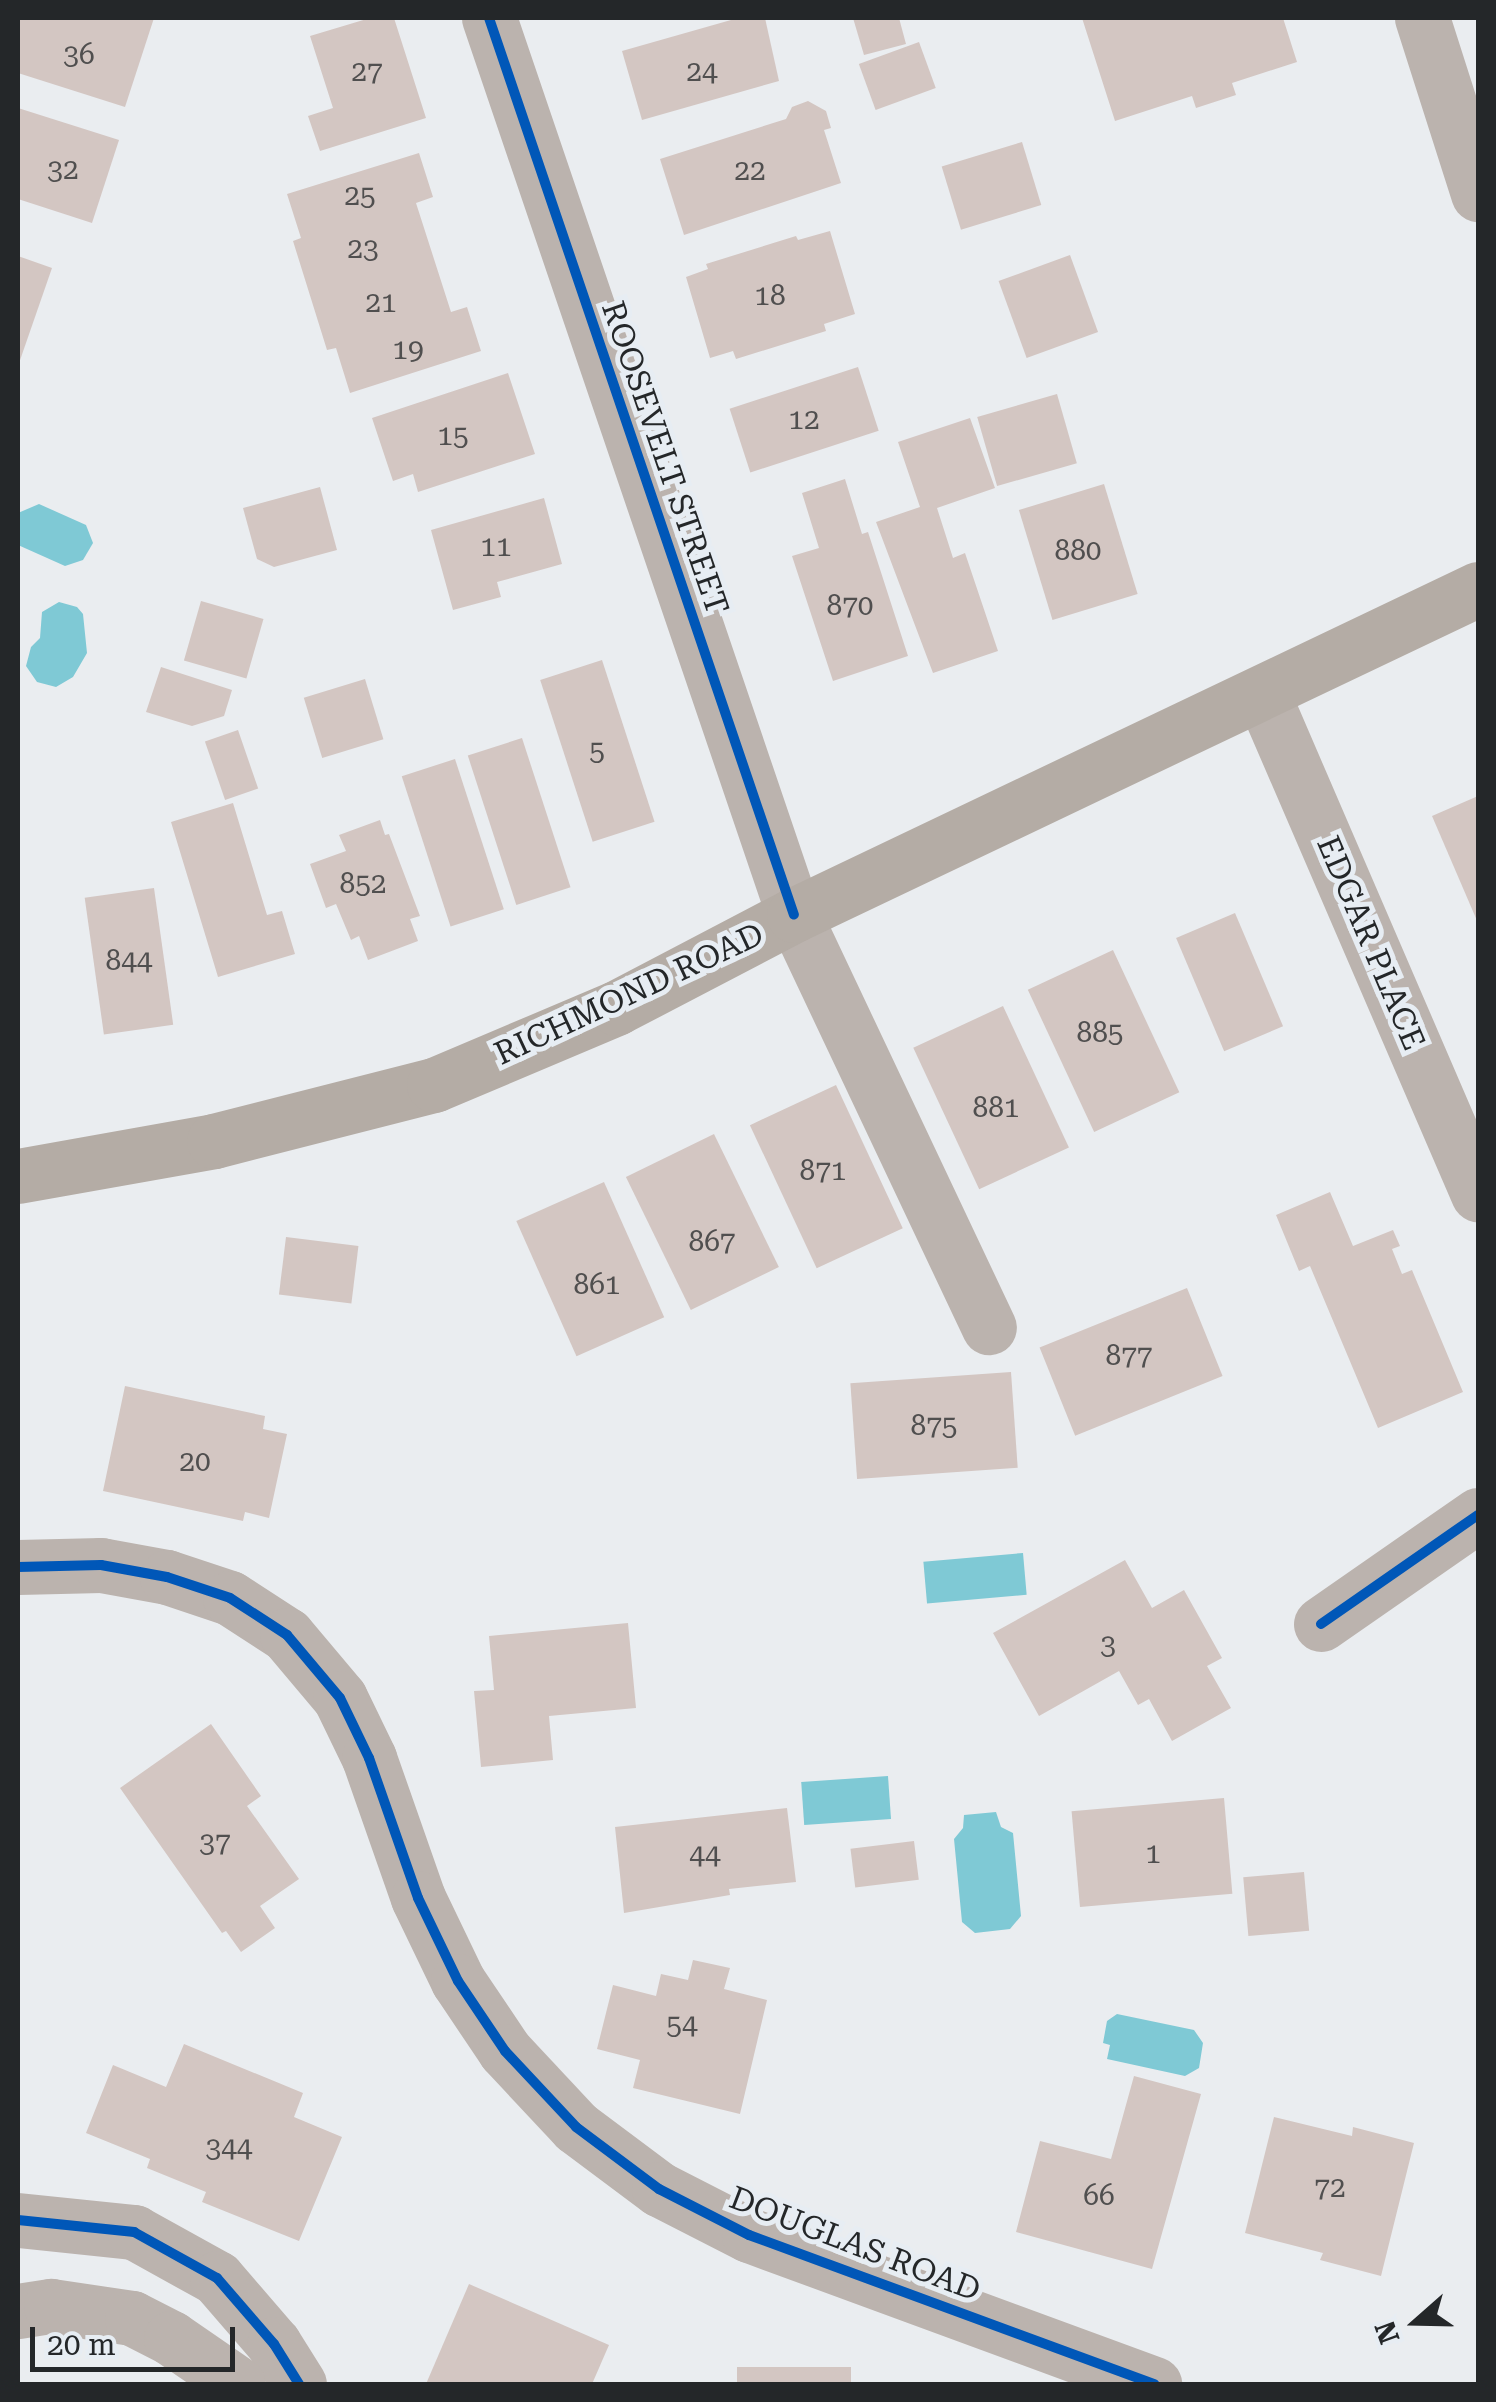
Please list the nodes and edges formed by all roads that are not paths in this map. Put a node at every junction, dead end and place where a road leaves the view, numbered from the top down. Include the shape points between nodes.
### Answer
1 (489, 18) edge
2 (1422, 18) edge
3 (1478, 194) edge
4 (1478, 589) edge
5 (1262, 693) junction
6 (794, 915) junction
7 (18, 1176) edge
8 (1478, 1194) edge
9 (990, 1327) dead end
10 (1478, 1515) edge
11 (18, 1567) edge
12 (1321, 1624) dead end
13 (18, 2220) edge
14 (18, 2311) edge
15 (238, 2384) edge
16 (299, 2384) edge
17 (1154, 2384) edge

1 - 6 street, ROOSEVELT STREET
2 - 3 street
4 - 5 main road, RICHMOND ROAD
5 - 6 main road, RICHMOND ROAD
5 - 8 street, EDGAR PLACE
6 - 7 main road, RICHMOND ROAD via 616,1008 434,1085 214,1141
6 - 9 street, ROOSEVELT STREET
10 - 12 street
11 - 17 street, DOUGLAS ROAD via 101,1565 167,1577 230,1598 287,1635 340,1698 370,1758 418,1898 458,1981 505,2051 576,2127 659,2188 748,2235
13 - 16 street via 134,2232 217,2278
14 - 15 street via 51,2306 132,2318

